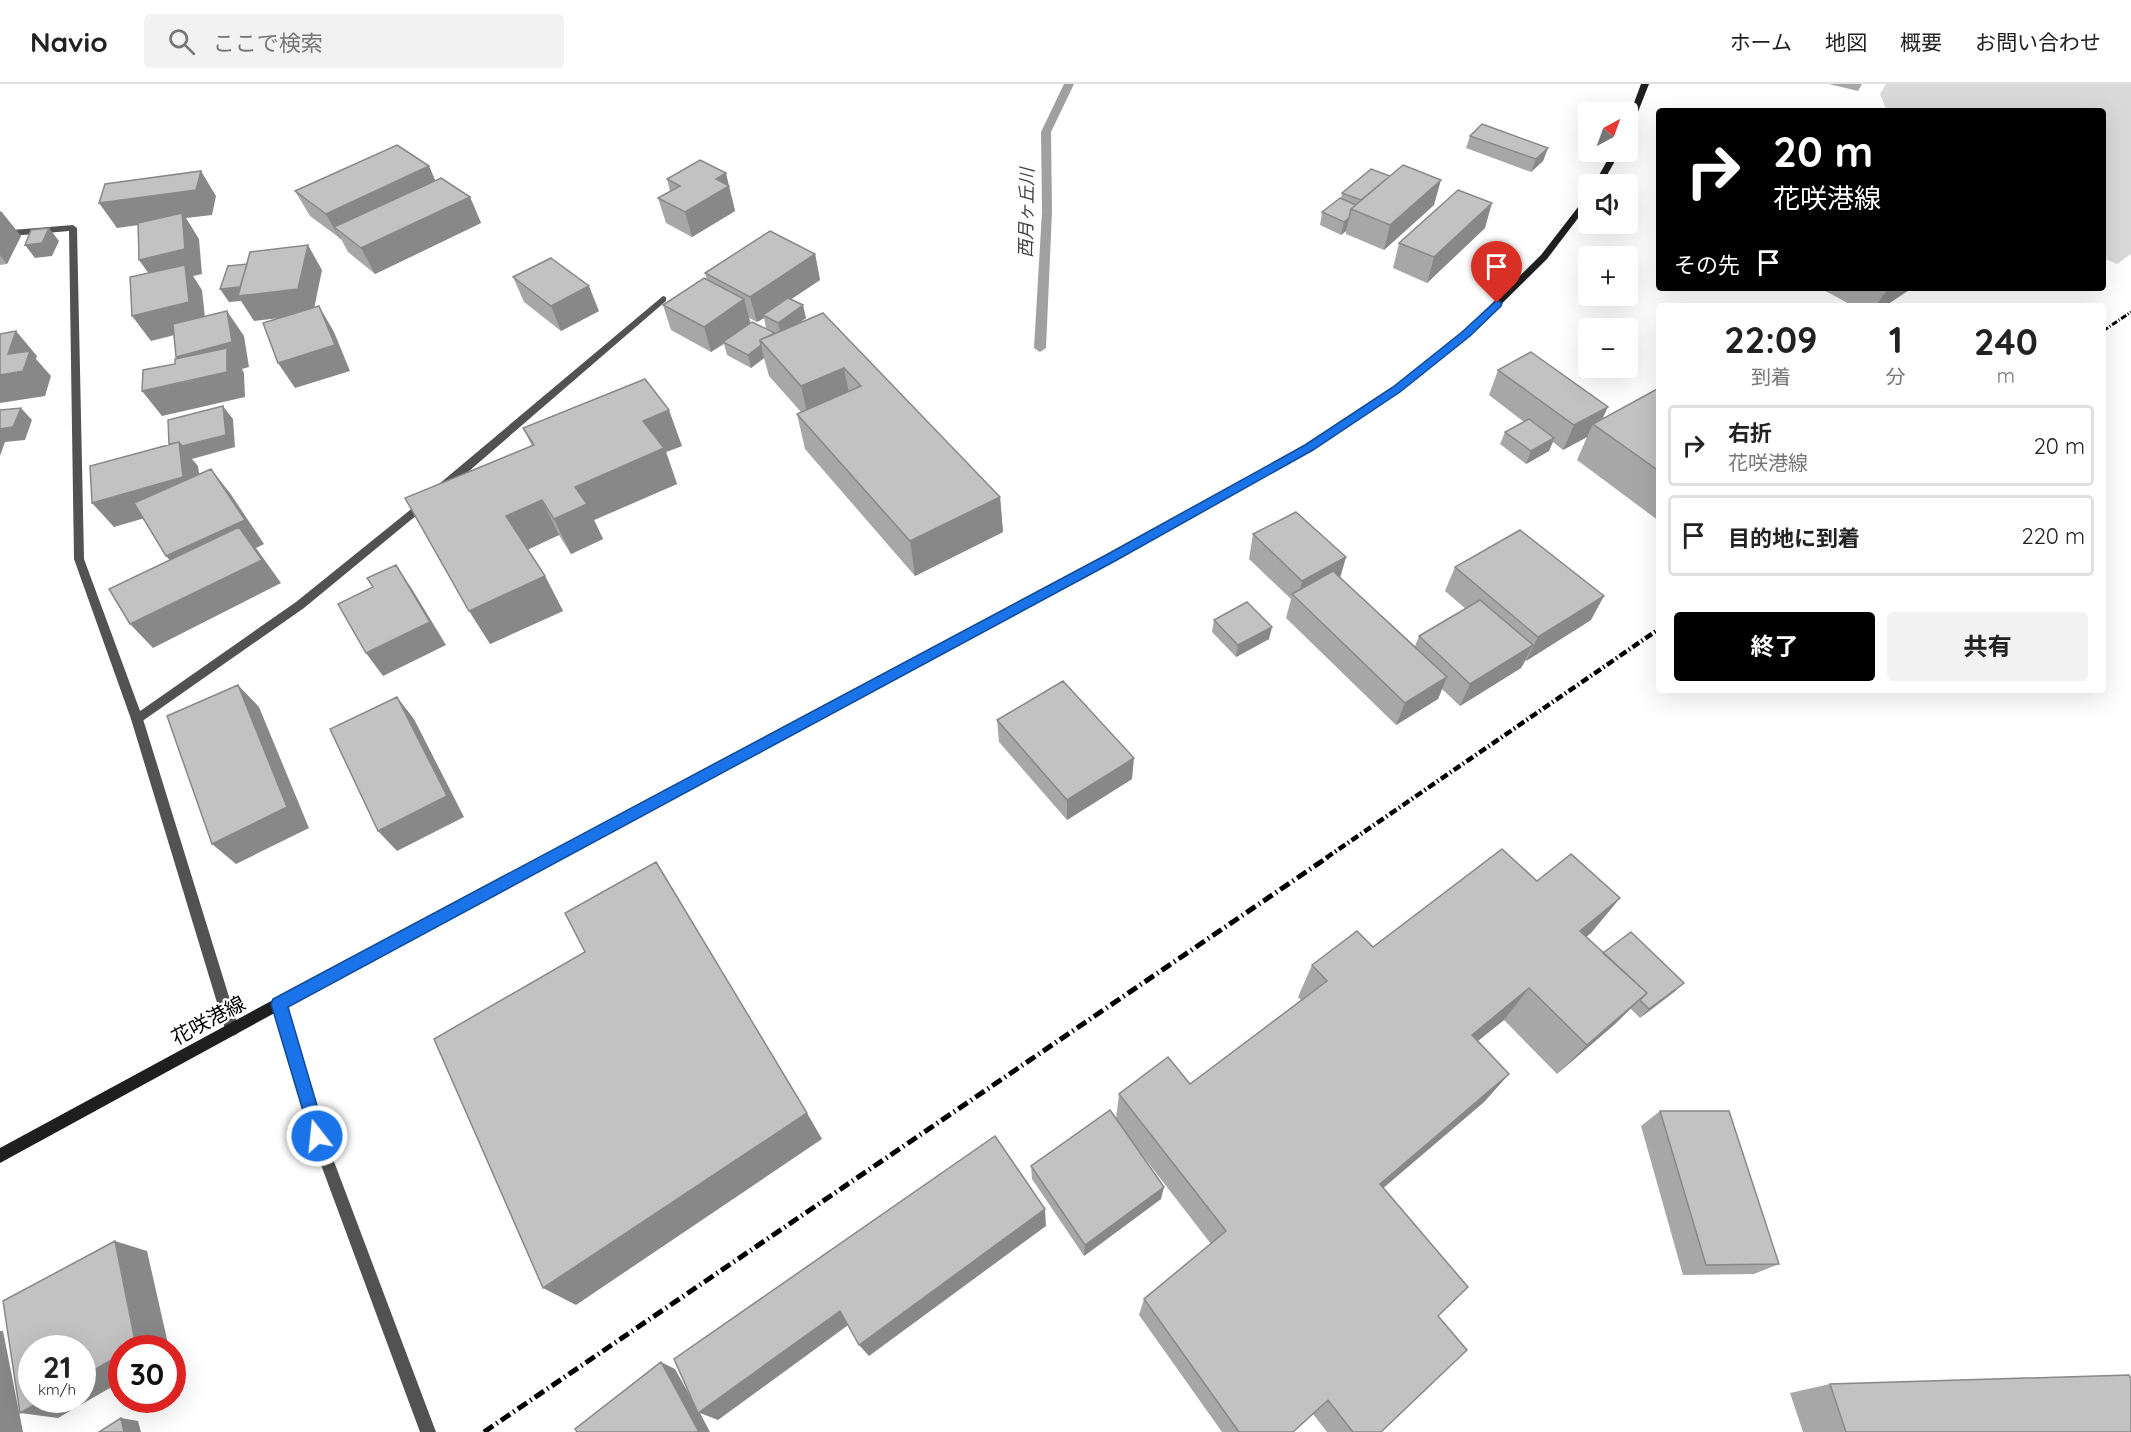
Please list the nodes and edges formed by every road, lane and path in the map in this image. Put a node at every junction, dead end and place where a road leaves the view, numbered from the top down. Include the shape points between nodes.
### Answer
1 (1645, 84) edge
2 (1638, 102) edge
3 (1578, 213) edge
4 (0, 234) edge
5 (663, 299) dead end
6 (137, 719) junction
7 (279, 1004) junction
8 (232, 1029) junction
9 (0, 1156) edge
10 (428, 1432) edge

1 - 2 main road
3 - 7 main road, 花咲港線 via 1544,257 1466,334 1396,389 1309,448
4 - 6 street via 73,228 79,559
5 - 6 street via 300,605
6 - 8 street
7 - 8 main road, 花咲港線
7 - 10 street via 317,1136
8 - 9 main road, 花咲港線

